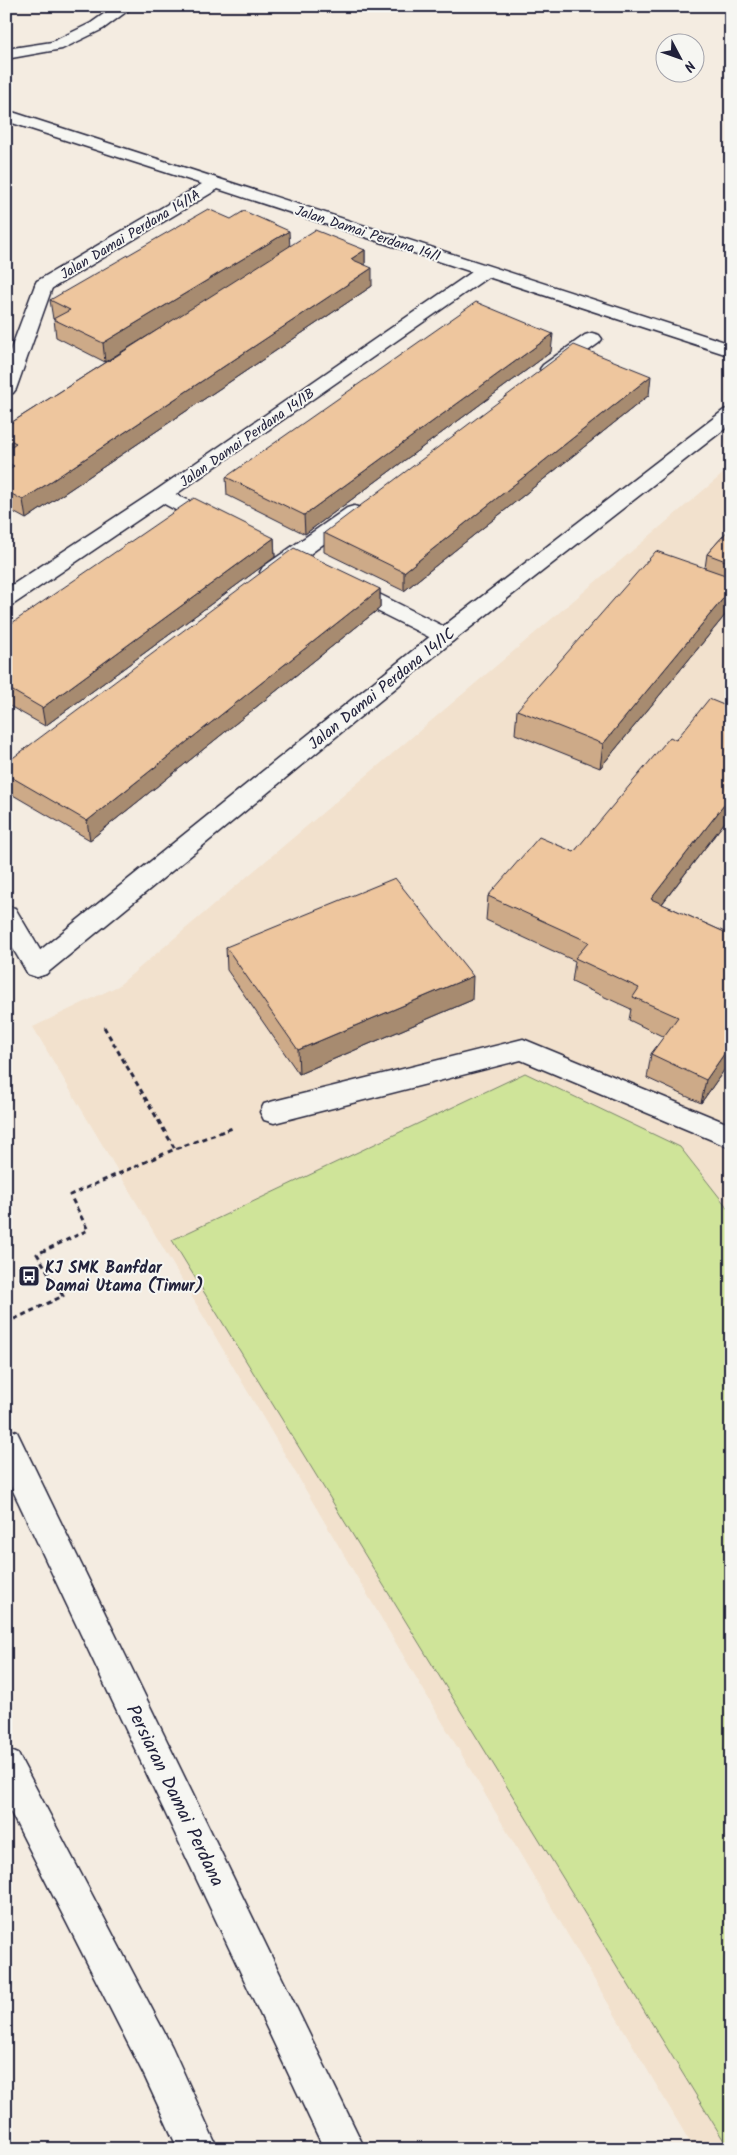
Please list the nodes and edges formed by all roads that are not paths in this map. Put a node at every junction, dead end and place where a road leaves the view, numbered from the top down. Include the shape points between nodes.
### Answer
1 (126, 6) edge
2 (6, 54) edge
3 (6, 115) edge
4 (215, 184) junction
5 (485, 272) junction
6 (592, 340) dead end
7 (731, 350) edge
8 (536, 380) edge
9 (6, 389) edge
10 (731, 414) edge
11 (162, 496) junction
12 (369, 501) edge
13 (238, 533) edge
14 (333, 580) edge
15 (258, 582) edge
16 (6, 599) edge
17 (445, 636) junction
18 (6, 915) edge
19 (274, 1112) road end
20 (731, 1137) edge
21 (6, 1442) edge
22 (6, 1766) edge
23 (198, 2149) edge
24 (345, 2149) edge

1 - 2 street via 97,26 56,46
3 - 4 street, Jalan Damai Perdana 14/1
4 - 5 street, Jalan Damai Perdana 14/1
4 - 9 street, Jalan Damai Perdana 14/1A via 44,285
5 - 7 street, Jalan Damai Perdana 14/1
5 - 11 street, Jalan Damai Perdana 14/1B
6 - 8 street
10 - 17 street, Jalan Damai Perdana 14/1C
11 - 13 street
11 - 16 street, Jalan Damai Perdana 14/1B
12 - 15 street
14 - 17 street
17 - 18 street, Jalan Damai Perdana 14/1C via 37,967
19 - 20 street via 523,1049
21 - 24 street, Persiaran Damai Perdana
22 - 23 street via 154,2052

